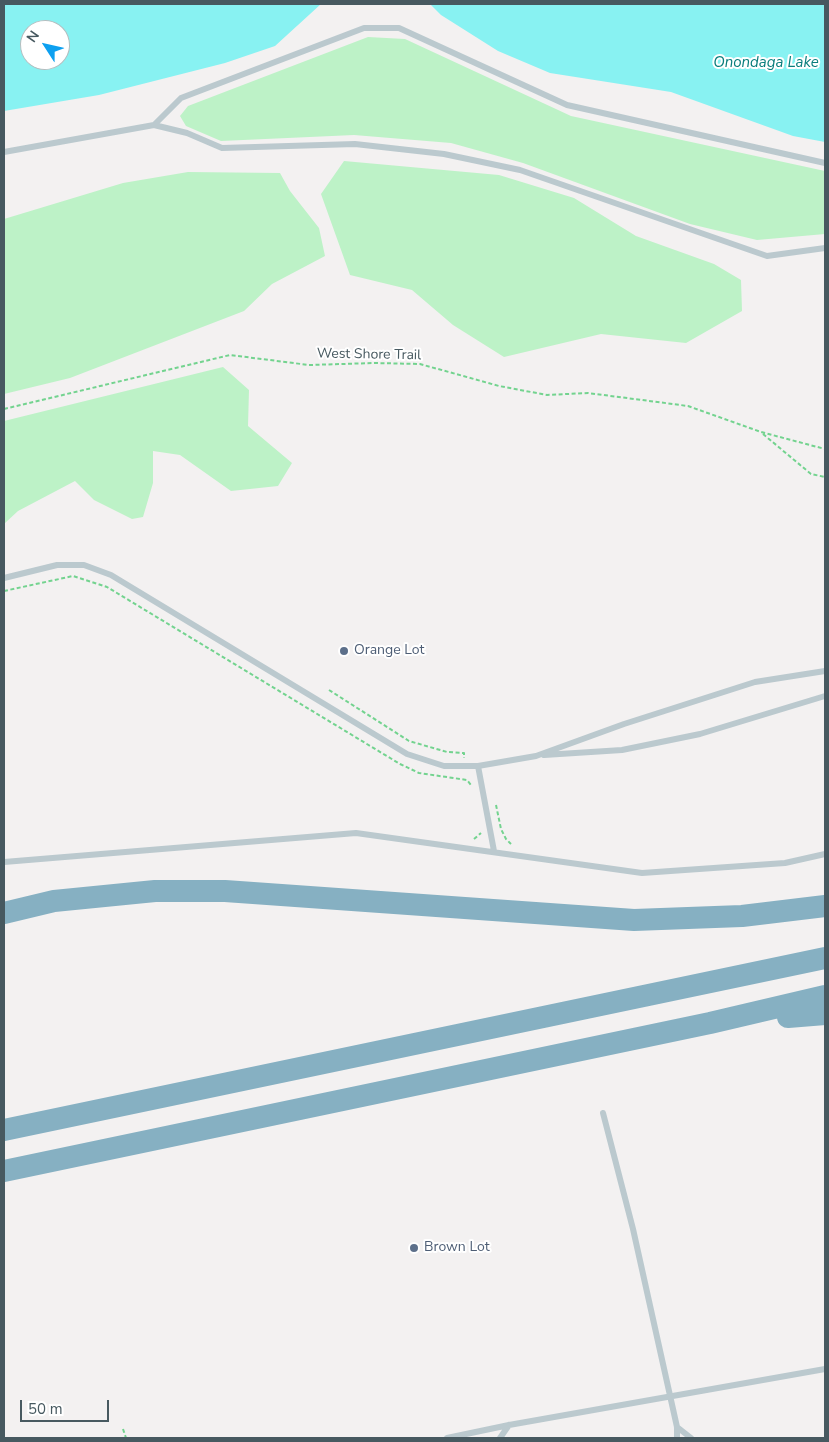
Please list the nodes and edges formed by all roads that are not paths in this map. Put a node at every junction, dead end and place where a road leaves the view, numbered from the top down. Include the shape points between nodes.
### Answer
1 (154, 125) junction
2 (4, 152) edge
3 (825, 163) edge
4 (825, 248) edge
5 (4, 578) edge
6 (825, 671) edge
7 (825, 696) edge
8 (536, 756) junction
9 (478, 766) junction
10 (494, 851) junction
11 (825, 854) edge
12 (4, 862) edge
13 (825, 906) edge
14 (4, 913) edge
15 (825, 958) edge
16 (825, 996) edge
17 (825, 1014) edge
18 (710, 1023) junction
19 (603, 1113) dead end
20 (4, 1130) edge
21 (4, 1171) edge
22 (825, 1369) edge
23 (509, 1424) junction
24 (676, 1427) junction
25 (447, 1438) edge
26 (500, 1438) edge
27 (677, 1438) edge
28 (691, 1438) edge

1 - 2 lane
1 - 3 lane via 181,98 364,28 399,28 567,105
1 - 4 lane via 187,133 222,148 355,144 444,154 520,170 766,256
5 - 9 lane via 57,565 84,565 111,575 407,754 444,766
6 - 8 lane via 756,682
7 - 8 lane via 700,734 622,750
8 - 9 lane
9 - 10 lane
10 - 11 lane via 642,873 785,862
10 - 12 lane via 356,833
13 - 14 highway via 742,916 634,920 225,891 163,891 54,902
15 - 20 highway
16 - 18 highway
17 - 18 highway via 747,1023
18 - 21 highway
19 - 24 lane via 633,1229
22 - 23 lane
23 - 25 lane
23 - 26 lane
24 - 27 lane
24 - 28 lane

